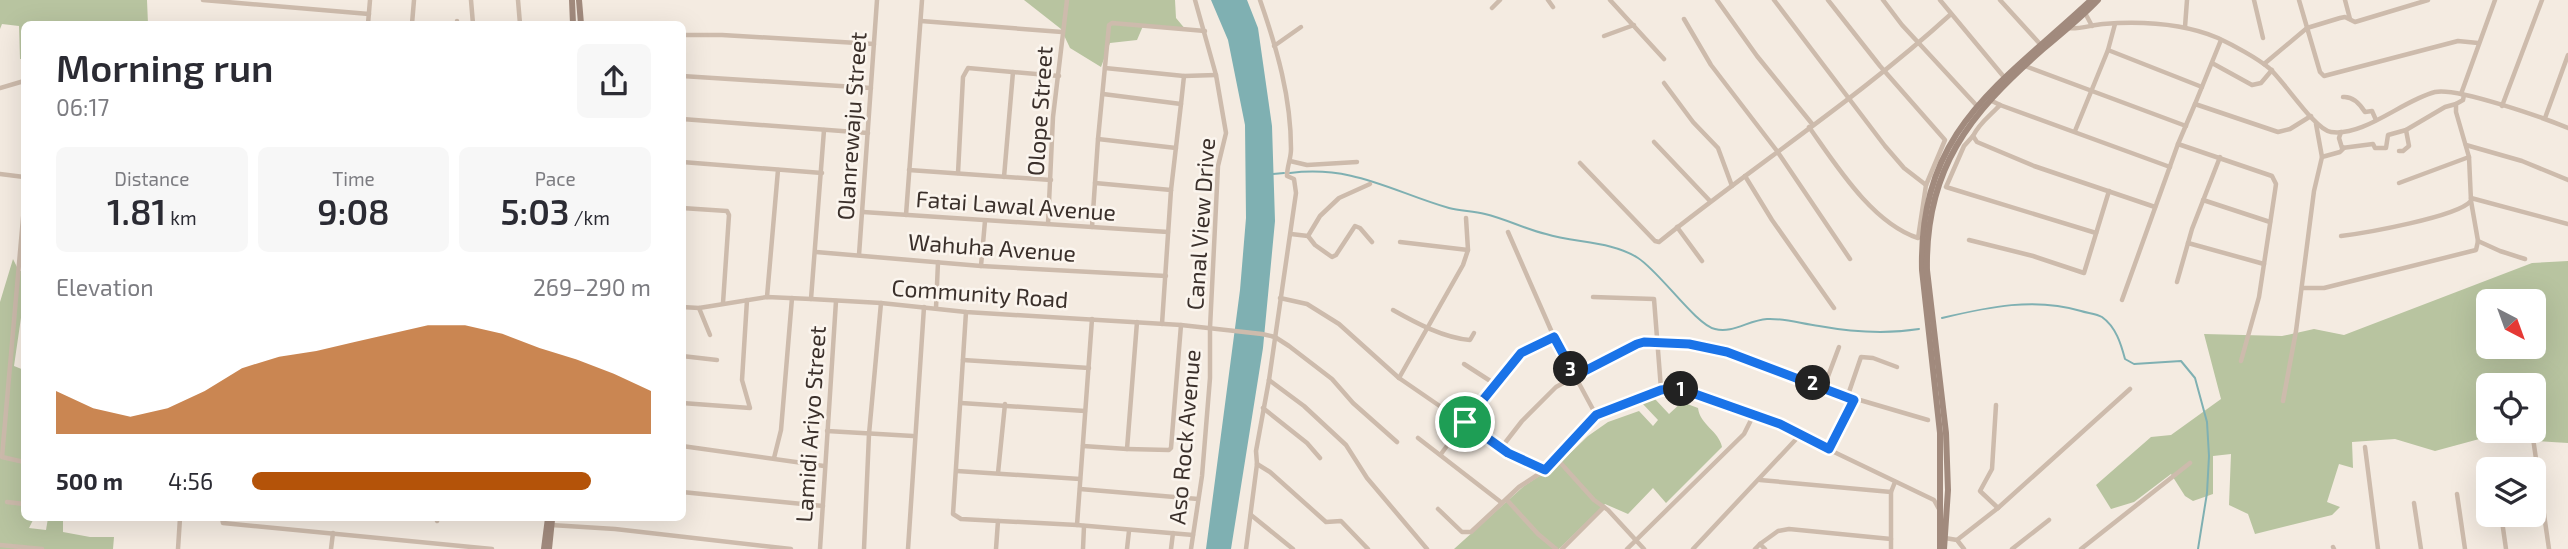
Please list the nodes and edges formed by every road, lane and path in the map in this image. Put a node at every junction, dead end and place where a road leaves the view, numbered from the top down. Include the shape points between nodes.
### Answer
1 (203, 0) edge
2 (370, 0) edge
3 (414, 0) edge
4 (471, 0) edge
5 (518, 0) edge
6 (572, 0) edge
7 (579, 0) edge
8 (877, 0) edge
9 (922, 0) edge
10 (1067, 0) edge
11 (1195, 0) edge
12 (1260, 0) edge
13 (1500, 0) edge
14 (1548, 0) edge
15 (1610, 0) edge
16 (1717, 0) edge
17 (1774, 0) edge
18 (1828, 0) edge
19 (1883, 0) edge
20 (1940, 0) edge
21 (2000, 0) edge
22 (2078, 0) edge
23 (2098, 0) edge
24 (2187, 0) edge
25 (2254, 0) edge
26 (2299, 0) edge
27 (2345, 0) edge
28 (2428, 0) edge
29 (2495, 0) edge
30 (2542, 0) edge
31 (1553, 7) dead end
32 (2086, 7) edge
33 (1492, 8) dead end
34 (369, 14) junction
35 (1951, 14) junction
36 (1684, 19) dead end
37 (2351, 20) junction
38 (368, 21) edge
39 (412, 21) edge
40 (473, 21) edge
41 (520, 21) edge
42 (573, 21) edge
43 (581, 21) edge
44 (920, 21) junction
45 (2115, 24) junction
46 (1634, 25) junction
47 (2092, 26) junction
48 (1301, 27) dead end
49 (2185, 27) junction
50 (2065, 28) junction
51 (2307, 28) junction
52 (1205, 31) junction
53 (1062, 32) junction
54 (686, 35) edge
55 (1604, 36) dead end
56 (2263, 38) dead end
57 (2221, 40) junction
58 (1919, 42) junction
59 (2478, 43) junction
60 (874, 44) junction
61 (2040, 44) junction
62 (1274, 46) junction
63 (2108, 50) junction
64 (2568, 55) edge
65 (1664, 60) dead end
66 (2212, 63) junction
67 (2264, 64) junction
68 (2025, 66) junction
69 (1105, 68) junction
70 (1884, 71) junction
71 (2272, 71) junction
72 (1013, 72) junction
73 (1184, 75) junction
74 (1216, 75) junction
75 (686, 76) edge
76 (1059, 76) junction
77 (2004, 77) junction
78 (21, 82) edge
79 (1664, 83) dead end
80 (2202, 86) junction
81 (0, 88) edge
82 (871, 88) junction
83 (2093, 91) junction
84 (1103, 94) junction
85 (2462, 95) junction
86 (2343, 97) dead end
87 (1849, 99) junction
88 (1990, 100) junction
89 (1181, 104) junction
90 (2195, 104) junction
91 (2456, 104) junction
92 (2000, 105) junction
93 (1977, 106) junction
94 (2502, 106) junction
95 (2311, 116) junction
96 (2544, 118) junction
97 (686, 119) edge
98 (2376, 120) junction
99 (2316, 123) junction
100 (1811, 126) junction
101 (2186, 126) junction
102 (2568, 128) edge
103 (824, 130) junction
104 (2406, 130) junction
105 (2075, 131) junction
106 (2341, 132) junction
107 (868, 133) junction
108 (1973, 136) junction
109 (1098, 139) junction
110 (1654, 142) dead end
111 (2178, 144) junction
112 (1953, 145) junction
113 (2466, 145) junction
114 (1176, 148) junction
115 (2345, 148) junction
116 (1777, 150) junction
117 (2399, 151) dead end
118 (2220, 157) junction
119 (2322, 157) junction
120 (2469, 157) junction
121 (686, 162) edge
122 (1357, 162) dead end
123 (1288, 163) junction
124 (1580, 163) dead end
125 (2170, 167) junction
126 (778, 170) junction
127 (909, 170) junction
128 (822, 173) junction
129 (958, 173) junction
130 (0, 174) edge
131 (1745, 176) junction
132 (21, 177) edge
133 (1004, 177) junction
134 (1051, 180) junction
135 (2568, 180) edge
136 (1095, 183) junction
137 (2399, 183) dead end
138 (1370, 184) dead end
139 (1926, 185) junction
140 (1732, 186) junction
141 (1171, 190) junction
142 (2109, 191) junction
143 (2471, 199) junction
144 (2203, 200) junction
145 (1710, 201) junction
146 (2155, 207) junction
147 (686, 208) edge
148 (863, 212) junction
149 (906, 215) junction
150 (1466, 218) dead end
151 (985, 221) junction
152 (2270, 222) junction
153 (2568, 224) edge
154 (1048, 225) junction
155 (1092, 227) junction
156 (1677, 227) junction
157 (1168, 232) junction
158 (1508, 232) dead end
159 (2096, 233) junction
160 (1291, 234) junction
161 (1308, 236) junction
162 (2341, 236) dead end
163 (1969, 240) dead end
164 (21, 241) edge
165 (2479, 241) junction
166 (1372, 242) dead end
167 (1400, 242) dead end
168 (2188, 243) junction
169 (1468, 250) junction
170 (816, 252) junction
171 (859, 255) junction
172 (1850, 259) dead end
173 (2525, 259) dead end
174 (1702, 261) dead end
175 (938, 262) junction
176 (2264, 264) junction
177 (981, 266) junction
178 (1166, 276) junction
179 (2177, 282) dead end
180 (2302, 288) junction
181 (767, 297) junction
182 (1593, 297) dead end
183 (792, 298) junction
184 (1280, 298) junction
185 (811, 299) junction
186 (747, 300) junction
187 (2122, 300) dead end
188 (836, 302) junction
189 (723, 303) junction
190 (881, 303) junction
191 (686, 307) edge
192 (924, 307) junction
193 (699, 308) junction
194 (1834, 308) dead end
195 (936, 309) junction
196 (1393, 310) dead end
197 (967, 312) junction
198 (1092, 319) junction
199 (1137, 322) junction
200 (1162, 324) junction
201 (1181, 325) junction
202 (1429, 327) junction
203 (1210, 328) junction
204 (1474, 333) dead end
205 (710, 335) dead end
206 (1275, 337) junction
207 (1554, 337) junction
208 (1658, 342) junction
209 (1839, 347) dead end
210 (686, 356) edge
211 (717, 360) dead end
212 (963, 360) junction
213 (2241, 361) dead end
214 (1464, 364) dead end
215 (1898, 367) dead end
216 (1089, 368) junction
217 (1575, 376) junction
218 (1399, 378) junction
219 (1269, 380) junction
220 (1495, 384) junction
221 (1824, 387) junction
222 (2130, 389) dead end
223 (1661, 390) junction
224 (1851, 397) junction
225 (2283, 401) dead end
226 (686, 403) edge
227 (961, 403) junction
228 (1005, 404) junction
229 (1996, 405) dead end
230 (1262, 407) junction
231 (1085, 411) junction
232 (1754, 414) junction
233 (1596, 415) junction
234 (1928, 420) dead end
235 (1465, 422) junction
236 (827, 431) junction
237 (869, 434) junction
238 (1800, 435) junction
239 (914, 436) junction
240 (1418, 438) dead end
241 (1397, 442) dead end
242 (2534, 443) edge
243 (1083, 446) junction
244 (686, 447) edge
245 (2365, 447) dead end
246 (1501, 448) junction
247 (1127, 449) junction
248 (1829, 449) junction
249 (1441, 454) junction
250 (774, 458) junction
251 (1320, 458) dead end
252 (1557, 459) junction
253 (21, 461) edge
254 (2190, 463) dead end
255 (1257, 464) junction
256 (824, 466) junction
257 (1545, 470) junction
258 (957, 471) junction
259 (998, 473) junction
260 (1080, 479) junction
261 (1760, 480) junction
262 (1895, 482) junction
263 (1080, 489) junction
264 (686, 492) edge
265 (1891, 492) junction
266 (2457, 494) dead end
267 (1198, 499) junction
268 (7, 502) dead end
269 (1504, 502) junction
270 (2414, 503) dead end
271 (21, 504) edge
272 (823, 506) junction
273 (1604, 507) junction
274 (1998, 508) junction
275 (1438, 509) dead end
276 (1941, 510) junction
277 (1250, 514) junction
278 (2049, 520) dead end
279 (180, 521) edge
280 (231, 521) edge
281 (550, 521) edge
282 (550, 521) edge
283 (558, 521) edge
284 (998, 521) junction
285 (1077, 525) junction
286 (1084, 526) junction
287 (2503, 527) edge
288 (1129, 531) junction
289 (333, 533) junction
290 (1172, 533) junction
291 (1193, 535) junction
292 (1945, 538) junction
293 (1891, 539) junction
294 (1636, 540) junction
295 (1956, 540) junction
296 (0, 545) edge
297 (1760, 547) edge
298 (41, 549) edge
299 (178, 549) edge
300 (331, 549) edge
301 (492, 549) edge
302 (544, 549) edge
303 (550, 549) edge
304 (791, 549) edge
305 (820, 549) edge
306 (864, 549) edge
307 (908, 549) edge
308 (996, 549) edge
309 (1083, 549) edge
310 (1127, 549) edge
311 (1171, 549) edge
312 (1191, 549) edge
313 (1246, 549) edge
314 (1293, 549) edge
315 (1367, 549) edge
316 (1427, 549) edge
317 (1556, 549) edge
318 (1562, 549) edge
319 (1626, 549) edge
320 (1644, 549) edge
321 (1693, 549) edge
322 (1891, 549) edge
323 (1942, 549) edge
324 (1964, 549) edge
325 (2012, 549) edge
326 (2081, 549) edge
327 (2378, 549) edge
328 (2421, 549) edge
329 (2465, 549) edge
330 (2506, 549) edge
331 (2549, 549) edge

1 - 34 street
2 - 34 street
3 - 39 street
4 - 40 street
5 - 41 street
6 - 42 main road
7 - 43 main road
8 - 60 street, Olanrewaju Street
9 - 44 street
10 - 53 street, Olope Street
11 - 52 street, Canal View Drive
12 - 62 street
13 - 33 street
14 - 31 street
15 - 46 street
16 - 100 street
17 - 87 street
18 - 70 street
19 - 58 street
20 - 35 street
21 - 61 street
22 - 32 street
23 - 32 main road
24 - 49 street
25 - 56 street
26 - 51 street
27 - 37 street
28 - 37 street
29 - 59 street
30 - 94 street
32 - 47 street
32 - 50 main road
34 - 38 street
35 - 58 street
35 - 77 street
36 - 116 street via 1711,65
37 - 51 street via 2340,18
44 - 53 street
44 - 127 street
45 - 47 street
45 - 49 street
45 - 63 street
46 - 55 street
46 - 65 street
47 - 50 street
48 - 62 street
49 - 57 street
50 - 61 main road
50 - 68 main road
51 - 59 street via 2324,76 2458,41
51 - 67 street
52 - 69 street via 1112,23
52 - 74 street, Canal View Drive
53 - 76 street, Olope Street
54 - 60 street
57 - 66 street
57 - 67 street
58 - 70 street
58 - 93 street
59 - 85 street
60 - 82 street, Olanrewaju Street
61 - 77 main road
62 - 123 street via 1287,88 1292,153
63 - 80 street
63 - 83 street
64 - 96 street
66 - 71 street via 2252,85 2261,83
66 - 80 street
67 - 71 street
68 - 83 street
68 - 88 main road
69 - 73 street
69 - 84 street
70 - 87 street
70 - 139 street via 1945,140
71 - 95 street
72 - 76 street
72 - 129 street via 968,68 965,72
72 - 133 street
73 - 74 street
73 - 89 street
74 - 203 street, Canal View Drive via 1226,133 1218,166
75 - 82 street
76 - 134 street, Olope Street
77 - 93 main road
78 - 81 street
79 - 140 street via 1718,148
80 - 90 street
82 - 107 street, Olanrewaju Street
83 - 101 street
83 - 105 street
84 - 89 street
84 - 109 street
85 - 91 street via 2463,100
85 - 94 street
85 - 98 street via 2437,92
86 - 98 street via 2355,100 2365,112 2372,111
87 - 100 street
87 - 139 street via 1904,168
88 - 92 street
88 - 112 main road
89 - 114 street
90 - 95 street via 2278,132
90 - 101 street
91 - 104 street
91 - 113 street
92 - 105 street
92 - 108 street
93 - 112 main road
94 - 96 street
95 - 99 street
96 - 102 street
97 - 103 street
98 - 106 street
99 - 106 street via 2325,130
99 - 119 street
100 - 116 street
100 - 139 street via 1865,200 1889,223 1917,238
101 - 111 street
103 - 107 street
103 - 128 street
104 - 115 street via 2388,135 2386,148 2373,144
104 - 117 street via 2409,146
105 - 125 street
106 - 115 street via 2339,145
107 - 148 street, Olanrewaju Street
108 - 142 street via 1993,150
108 - 159 street via 1946,187
109 - 114 street
109 - 136 street
110 - 145 street
111 - 118 street
111 - 125 street
112 - 276 main road via 1934,176 1921,245 1940,433
112 - 292 main road via 1939,178 1927,246 1945,432
113 - 120 street
113 - 135 street
114 - 141 street
115 - 119 street
116 - 131 street
116 - 172 street
118 - 144 street
118 - 152 street via 2275,179
119 - 180 street
120 - 137 street
120 - 143 street
121 - 126 street
122 - 123 street
123 - 160 street via 1287,176 1296,182
124 - 156 street via 1655,242
125 - 146 street
126 - 128 street
126 - 181 street
127 - 129 street
127 - 149 street
128 - 170 street
129 - 133 street
130 - 132 street
131 - 140 street
131 - 194 street
133 - 134 street
134 - 154 street, Olope Street
136 - 141 street
136 - 155 street
138 - 161 street via 1339,198
140 - 145 street
141 - 157 street
142 - 146 street
142 - 159 street
143 - 153 street
143 - 162 street via 2462,208 2410,223
143 - 165 street
144 - 152 street
144 - 168 street
145 - 156 street
146 - 187 street
147 - 189 street via 727,211 729,215
148 - 149 street, Fatai Lawal Avenue
148 - 171 street, Olanrewaju Street
149 - 151 street, Fatai Lawal Avenue
150 - 169 street
151 - 154 street, Fatai Lawal Avenue
151 - 177 street
152 - 176 street
154 - 155 street, Fatai Lawal Avenue
155 - 157 street, Fatai Lawal Avenue
156 - 174 street
157 - 178 street
158 - 207 street
159 - 163 street via 2083,274
160 - 161 street
160 - 184 street
161 - 166 street via 1332,257 1355,226
164 - 253 street via 2,457
165 - 173 street
165 - 180 street via 2476,250 2323,288
167 - 169 street
168 - 176 street
168 - 179 street
169 - 202 street
170 - 171 street, Wahuha Avenue
170 - 185 street
171 - 175 street, Wahuha Avenue
175 - 177 street, Wahuha Avenue
175 - 195 street
176 - 213 street via 2256,313
177 - 178 street, Wahuha Avenue
178 - 200 street
180 - 225 street
181 - 183 street, Community Road
181 - 186 street, Community Road
182 - 208 street via 1654,299
183 - 185 street, Community Road
183 - 250 street via 781,430
184 - 206 street
184 - 218 street via 1307,304 1339,324
185 - 188 street, Community Road
186 - 189 street, Community Road
186 - 226 street via 742,380 750,408
188 - 190 street, Community Road
188 - 236 street, Lamidi Ariyo Street
189 - 193 street, Community Road
190 - 192 street, Community Road
190 - 237 street
191 - 193 street, Community Road
192 - 195 street, Community Road
192 - 239 street
193 - 205 street
195 - 197 street, Community Road
196 - 202 street
197 - 198 street, Community Road
197 - 212 street
198 - 199 street, Community Road
198 - 216 street
199 - 200 street, Community Road
199 - 247 street
200 - 201 street, Community Road
201 - 203 street, Community Road
201 - 247 street via 1171,448
202 - 204 street via 1469,341
202 - 218 street
203 - 206 street, Community Road
203 - 267 street, Aso Rock Avenue via 1210,378
206 - 219 street
206 - 241 street via 1332,379
207 - 217 street
207 - 220 street via 1521,353
208 - 217 street via 1631,346
208 - 221 street via 1727,352
208 - 223 street
209 - 221 street
210 - 211 street
212 - 216 street
212 - 227 street
214 - 220 street
215 - 224 street via 1861,357
216 - 231 street
217 - 233 street
217 - 246 street via 1546,396
218 - 235 street
219 - 230 street
219 - 316 street via 1346,445 1367,478
220 - 235 street
221 - 224 street
222 - 274 street
223 - 232 street via 1678,388
223 - 233 street
224 - 234 street
224 - 248 street
227 - 228 street
227 - 258 street
228 - 231 street
228 - 259 street
229 - 274 street via 1992,469 1980,491
230 - 251 street
230 - 255 street
231 - 243 street
232 - 238 street
232 - 294 street via 1744,434
233 - 252 street
235 - 246 street
235 - 249 street
236 - 237 street
236 - 256 street, Lamidi Ariyo Street
237 - 239 street
237 - 306 street
238 - 248 street
238 - 261 street
239 - 307 street
240 - 249 street
242 - 331 street
243 - 247 street
243 - 260 street
244 - 250 street
245 - 327 street
246 - 257 street
248 - 262 street
249 - 269 street
250 - 256 street
252 - 257 street
252 - 273 street
254 - 326 street
255 - 277 street
255 - 315 street via 1326,522 1341,521
256 - 272 street, Lamidi Ariyo Street
257 - 269 street
258 - 259 street
258 - 284 street via 953,514 961,519
259 - 260 street
260 - 263 street
261 - 265 street
261 - 321 street
262 - 265 street
262 - 276 street via 1934,500
263 - 267 street
263 - 285 street
264 - 272 street
265 - 293 street
266 - 329 street
267 - 291 street, Aso Rock Avenue
268 - 271 street
269 - 275 street via 1467,533
269 - 317 street
270 - 328 street
272 - 305 street, Lamidi Ariyo Street
273 - 294 street
273 - 318 street
274 - 295 street
276 - 323 main road
277 - 313 street
277 - 314 street
278 - 325 street
279 - 299 street
280 - 289 street
281 - 302 main road
282 - 303 main road
283 - 304 street
284 - 285 street
284 - 308 street
285 - 286 street
286 - 288 street
286 - 309 street
287 - 330 street
288 - 290 street
288 - 310 street
289 - 300 street
289 - 301 street
290 - 291 street
290 - 311 street
291 - 312 street, Aso Rock Avenue
292 - 295 street
292 - 323 main road
293 - 297 street via 1789,529 1778,531
293 - 322 street
294 - 319 street
294 - 320 street
295 - 324 street
296 - 298 street

